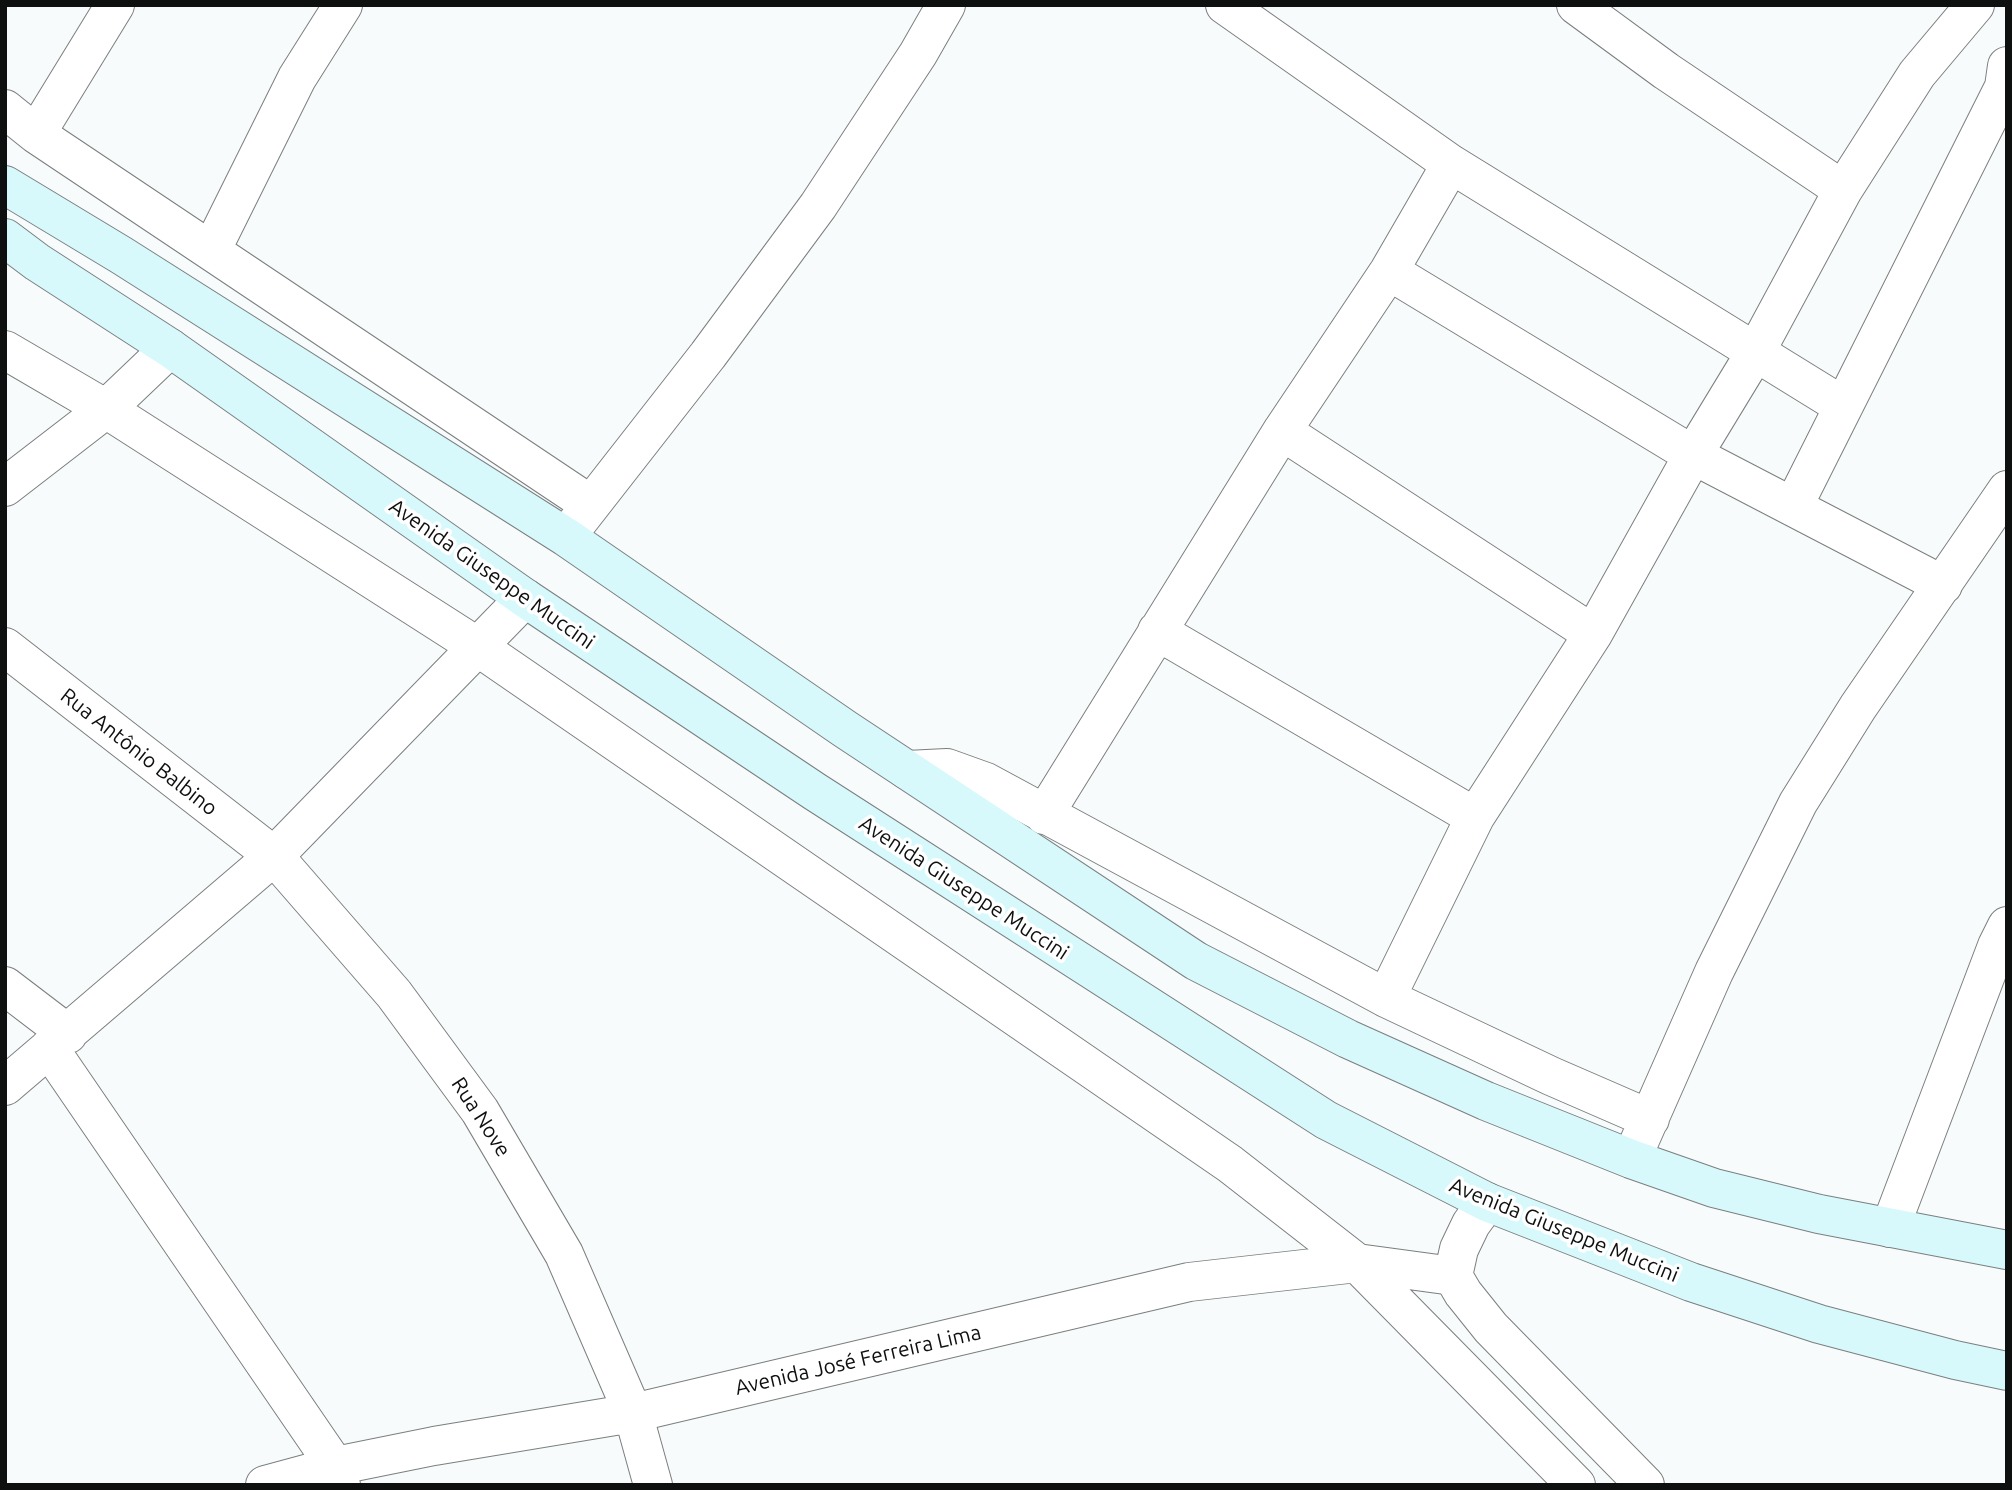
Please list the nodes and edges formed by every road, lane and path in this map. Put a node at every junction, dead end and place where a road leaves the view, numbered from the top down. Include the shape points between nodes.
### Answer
1 (342, 5) edge
2 (946, 5) edge
3 (1225, 5) edge
4 (1576, 5) edge
5 (1975, 5) edge
6 (113, 6) edge
7 (2006, 80) edge
8 (5, 109) edge
9 (36, 134) junction
10 (1451, 164) junction
11 (5, 185) edge
12 (1843, 190) junction
13 (5, 238) edge
14 (211, 251) junction
15 (1389, 271) junction
16 (170, 348) junction
17 (5, 350) edge
18 (1755, 353) junction
19 (1843, 407) junction
20 (106, 409) junction
21 (1282, 431) junction
22 (1693, 455) junction
23 (5, 487) edge
24 (2007, 490) edge
25 (591, 505) junction
26 (1793, 506) junction
27 (566, 537) junction
28 (1943, 585) junction
29 (525, 598) junction
30 (1157, 631) junction
31 (1592, 634) junction
32 (5, 647) edge
33 (478, 647) junction
34 (907, 770) junction
35 (1044, 815) junction
36 (1475, 817) junction
37 (274, 856) junction
38 (2007, 926) edge
39 (5, 986) edge
40 (1386, 998) junction
41 (59, 1041) junction
42 (5, 1086) edge
43 (1650, 1119) junction
44 (1631, 1159) junction
45 (1487, 1202) junction
46 (1889, 1228) junction
47 (2007, 1250) edge
48 (1357, 1264) junction
49 (1453, 1276) junction
50 (2007, 1371) edge
51 (633, 1413) junction
52 (338, 1476) edge
53 (265, 1485) edge
54 (653, 1485) edge
55 (1576, 1485) edge
56 (1645, 1485) edge

1 - 14 street via 297,78
2 - 25 street via 818,206
3 - 10 street
4 - 12 street
5 - 12 street via 1917,74
6 - 9 street
7 - 19 street
8 - 9 street
9 - 14 street
10 - 15 street
10 - 18 street
11 - 27 main road
12 - 18 street
13 - 16 main road, Avenida Giuseppe Muccini
14 - 25 street
15 - 21 street
15 - 22 street
16 - 20 street
16 - 29 main road, Avenida Giuseppe Muccini
17 - 20 street
18 - 19 street
18 - 22 street
19 - 26 street
20 - 23 street
20 - 33 street
21 - 30 street
21 - 31 street
22 - 26 street
22 - 31 street
24 - 28 street
25 - 27 street
26 - 28 street
27 - 34 main road
28 - 43 street via 1798,803 1714,972
29 - 33 street
29 - 45 main road, Avenida Giuseppe Muccini via 837,806 1326,1120
30 - 35 street
30 - 36 street
31 - 36 street
32 - 37 street, Rua Antônio Balbino
33 - 37 street
33 - 48 street via 1230,1164
34 - 35 street via 947,768 986,782
34 - 44 main road via 1196,961 1360,1044
35 - 40 street
36 - 40 street
37 - 41 street
37 - 51 street, Rua Nove via 394,993 480,1111 564,1254
38 - 46 street
39 - 41 street
40 - 43 street
41 - 42 street
41 - 52 street
43 - 44 street
44 - 46 main road via 1714,1188
45 - 49 street via 1459,1249
45 - 50 main road, Avenida Giuseppe Muccini via 1691,1282 1819,1324
46 - 47 main road
48 - 49 street, Avenida José Ferreira Lima
48 - 51 street, Avenida José Ferreira Lima via 1189,1282
48 - 55 street
49 - 56 street via 1491,1328
51 - 52 street, Avenida José Ferreira Lima via 434,1446
51 - 54 street, Rua Nove
52 - 53 street, Avenida José Ferreira Lima

